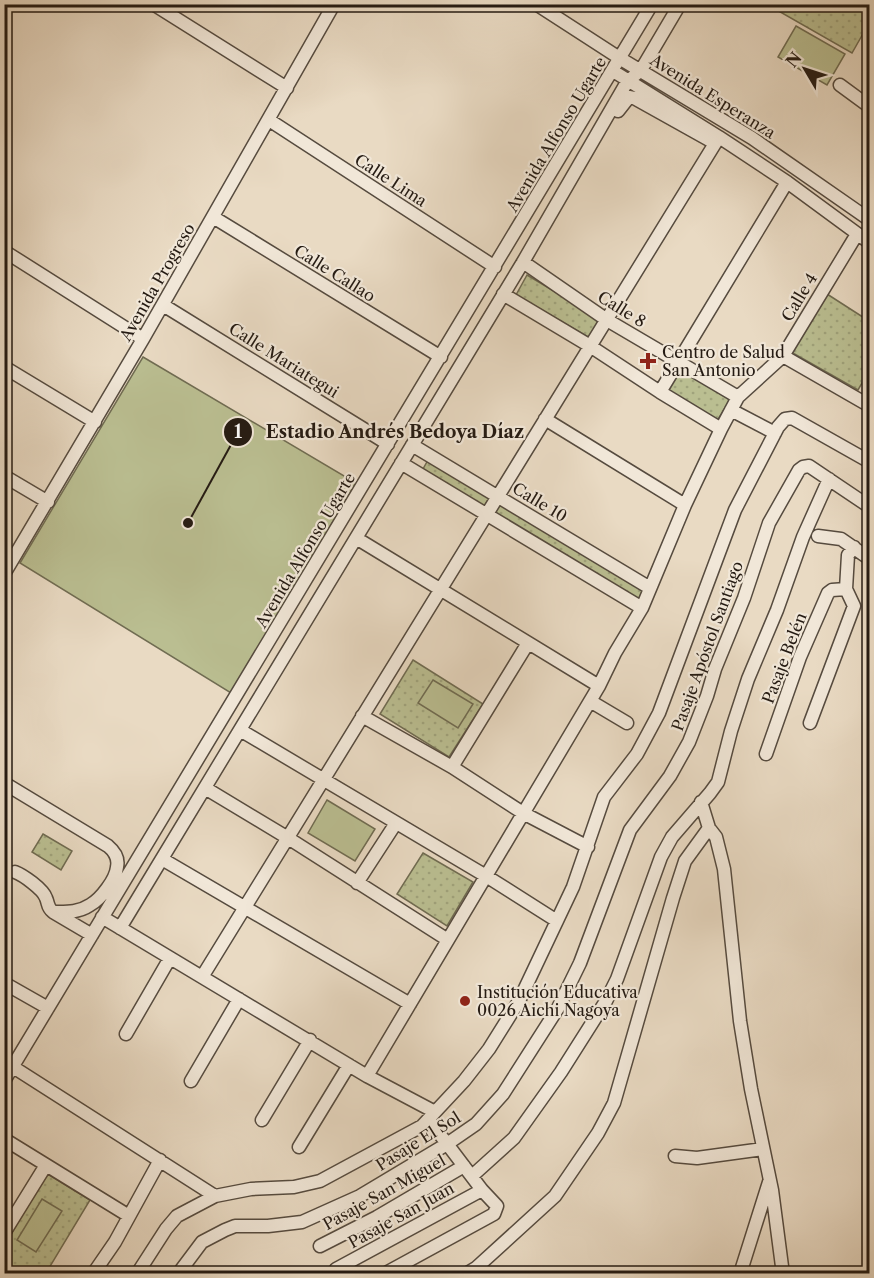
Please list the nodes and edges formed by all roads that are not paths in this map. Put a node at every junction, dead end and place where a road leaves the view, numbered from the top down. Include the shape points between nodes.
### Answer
1 (153, 4) edge
2 (334, 4) edge
3 (536, 4) edge
4 (652, 4) edge
5 (680, 4) edge
6 (621, 59) junction
7 (641, 70) junction
8 (613, 71) junction
9 (627, 82) junction
10 (840, 85) dead end
11 (287, 88) junction
12 (868, 102) edge
13 (269, 120) junction
14 (594, 139) junction
15 (717, 140) junction
16 (787, 182) junction
17 (213, 217) junction
18 (870, 220) edge
19 (857, 234) junction
20 (870, 243) edge
21 (4, 251) edge
22 (523, 262) junction
23 (495, 267) junction
24 (503, 294) junction
25 (163, 305) junction
26 (607, 320) junction
27 (143, 339) junction
28 (591, 346) junction
29 (783, 356) junction
30 (441, 357) junction
31 (677, 362) junction
32 (4, 367) edge
33 (660, 392) junction
34 (738, 397) junction
35 (870, 406) edge
36 (731, 410) junction
37 (545, 419) junction
38 (95, 422) junction
39 (721, 429) junction
40 (775, 433) junction
41 (388, 444) junction
42 (412, 445) junction
43 (870, 462) edge
44 (401, 463) junction
45 (4, 476) edge
46 (830, 479) junction
47 (498, 496) junction
48 (48, 502) junction
49 (685, 505) junction
50 (870, 507) edge
51 (487, 514) junction
52 (818, 536) dead end
53 (356, 538) junction
54 (854, 547) junction
55 (870, 559) edge
56 (4, 574) edge
57 (650, 588) junction
58 (846, 589) junction
59 (440, 590) junction
60 (642, 608) junction
61 (528, 643) junction
62 (599, 686) junction
63 (590, 701) junction
64 (362, 716) junction
65 (627, 723) dead end
66 (810, 723) dead end
67 (240, 730) junction
68 (766, 754) dead end
69 (452, 767) junction
70 (323, 780) junction
71 (4, 783) edge
72 (205, 788) junction
73 (701, 802) junction
74 (523, 813) junction
75 (396, 823) junction
76 (709, 828) junction
77 (630, 830) joint
78 (288, 838) junction
79 (588, 847) junction
80 (162, 859) junction
81 (15, 872) dead end
82 (486, 876) junction
83 (357, 883) junction
84 (244, 907) junction
85 (53, 912) junction
86 (102, 917) junction
87 (557, 921) junction
88 (120, 928) junction
89 (92, 935) junction
90 (448, 940) junction
91 (170, 958) junction
92 (202, 977) junction
93 (4, 983) edge
94 (239, 999) junction
95 (410, 1004) junction
96 (48, 1008) junction
97 (126, 1034) dead end
98 (310, 1040) junction
99 (349, 1065) junction
100 (13, 1067) junction
101 (367, 1076) junction
102 (4, 1081) edge
103 (191, 1081) dead end
104 (432, 1116) junction
105 (262, 1120) dead end
106 (4, 1139) edge
107 (447, 1144) junction
108 (298, 1147) dead end
109 (763, 1149) junction
110 (675, 1156) dead end
111 (160, 1160) junction
112 (46, 1164) junction
113 (464, 1166) junction
114 (472, 1176) junction
115 (770, 1180) junction
116 (482, 1190) junction
117 (215, 1196) junction
118 (129, 1216) junction
119 (4, 1233) edge
120 (320, 1246) dead end
121 (336, 1269) dead end
122 (93, 1274) edge
123 (137, 1274) edge
124 (178, 1274) edge
125 (384, 1274) edge
126 (466, 1274) edge
127 (740, 1274) edge
128 (783, 1274) edge

1 - 11 street
2 - 11 street, Avenida Progreso
3 - 6 street, Avenida Esperanza
4 - 6 street, Avenida Alfonso Ugarte
5 - 7 street
6 - 7 street, Avenida Esperanza
6 - 8 street, Avenida Alfonso Ugarte
7 - 9 street
7 - 18 street, Avenida Esperanza via 752,138
8 - 9 street
8 - 23 street, Avenida Alfonso Ugarte
9 - 14 street
9 - 15 street
10 - 12 street
11 - 13 street, Avenida Progreso
13 - 17 street, Avenida Progreso
13 - 23 street, Calle Lima
14 - 15 street via 629,97
14 - 22 street
15 - 16 street
15 - 26 street
16 - 19 street
16 - 31 street
17 - 25 street, Avenida Progreso
17 - 30 street, Calle Callao
19 - 20 street
19 - 29 street, Calle 4
21 - 27 street
22 - 24 street
22 - 26 street, Calle 8
23 - 30 street, Avenida Alfonso Ugarte
24 - 28 street
24 - 42 street
25 - 27 street, Avenida Progreso
25 - 41 street, Calle Mariategui
26 - 28 street
26 - 31 street, Calle 8
27 - 38 street, Avenida Progreso
28 - 33 street
28 - 37 street
29 - 34 street, Calle 4
29 - 35 street
30 - 41 street, Avenida Alfonso Ugarte
31 - 33 street
31 - 34 street, Calle 8
32 - 38 street
33 - 39 street
34 - 36 street, Calle 4
36 - 39 street, Calle 4
36 - 40 street
37 - 47 street
37 - 49 street
38 - 48 street, Avenida Progreso
39 - 49 street, Calle 4
40 - 43 street via 785,419 792,418
40 - 79 street via 735,510 659,713 637,754 604,797
41 - 86 street, Avenida Alfonso Ugarte
42 - 44 street
42 - 47 street, Calle 10
44 - 51 street
44 - 53 street
45 - 48 street
46 - 50 street
46 - 73 street via 748,679 718,782
46 - 77 street, Pasaje Apóstol Santiago via 809,466 803,467 769,523 689,742 670,776
47 - 51 street
47 - 57 street, Calle 10
48 - 56 street, Avenida Progreso
49 - 57 street, Calle 4
51 - 59 street
51 - 60 street
52 - 54 street via 841,539
53 - 59 street
53 - 67 street
54 - 55 street
54 - 58 street via 848,555
57 - 60 street, Calle 4
58 - 66 street via 854,606
58 - 68 street, Pasaje Belén via 828,593 800,657
59 - 61 street
59 - 64 street
60 - 62 street, Calle 4
61 - 62 street
61 - 69 street
62 - 63 street, Calle 4
63 - 65 street
63 - 74 street, Calle 4
64 - 69 street
64 - 70 street
67 - 70 street
67 - 72 street
69 - 74 street
70 - 75 street
70 - 78 street
71 - 85 street via 108,846 117,858 113,877 92,904 73,912
72 - 78 street
72 - 80 street
73 - 76 street
73 - 114 street via 661,857 606,1001 514,1138
74 - 79 street
74 - 82 street, Calle 4
75 - 82 street
75 - 83 street
76 - 109 street via 716,837 724,869 740,1021
76 - 126 street via 685,861 616,1100 603,1124 555,1196
77 - 107 street, Pasaje El Sol via 580,963 558,1008 503,1094 476,1124
78 - 83 street
78 - 84 street
79 - 87 street
80 - 84 street
80 - 88 street
81 - 85 street via 44,894
82 - 87 street
82 - 90 street, Calle 4
83 - 90 street
84 - 92 street
84 - 95 street
85 - 89 street
86 - 88 street
86 - 89 street, Avenida Alfonso Ugarte
87 - 104 street via 499,1034
88 - 91 street
89 - 96 street, Avenida Alfonso Ugarte
90 - 95 street, Calle 4
91 - 92 street
91 - 97 street
92 - 94 street
93 - 96 street
94 - 98 street
94 - 103 street
95 - 101 street, Calle 4
96 - 100 street, Avenida Alfonso Ugarte
98 - 99 street
98 - 105 street
99 - 101 street
99 - 108 street
100 - 102 street, Avenida Alfonso Ugarte
100 - 111 street
101 - 104 street
104 - 107 street
104 - 117 street via 399,1139 320,1181
106 - 112 street
107 - 113 street
107 - 124 street, Pasaje El Sol via 360,1196 302,1222 225,1230 202,1242
109 - 110 street via 697,1158
109 - 115 street
111 - 117 street
111 - 118 street
112 - 118 street
112 - 119 street
113 - 114 street
113 - 120 street, Pasaje San Miguel
114 - 116 street
115 - 127 street
115 - 128 street
116 - 121 street, Pasaje San Juan
116 - 125 street via 496,1206 494,1214
117 - 123 street via 177,1216
118 - 122 street

